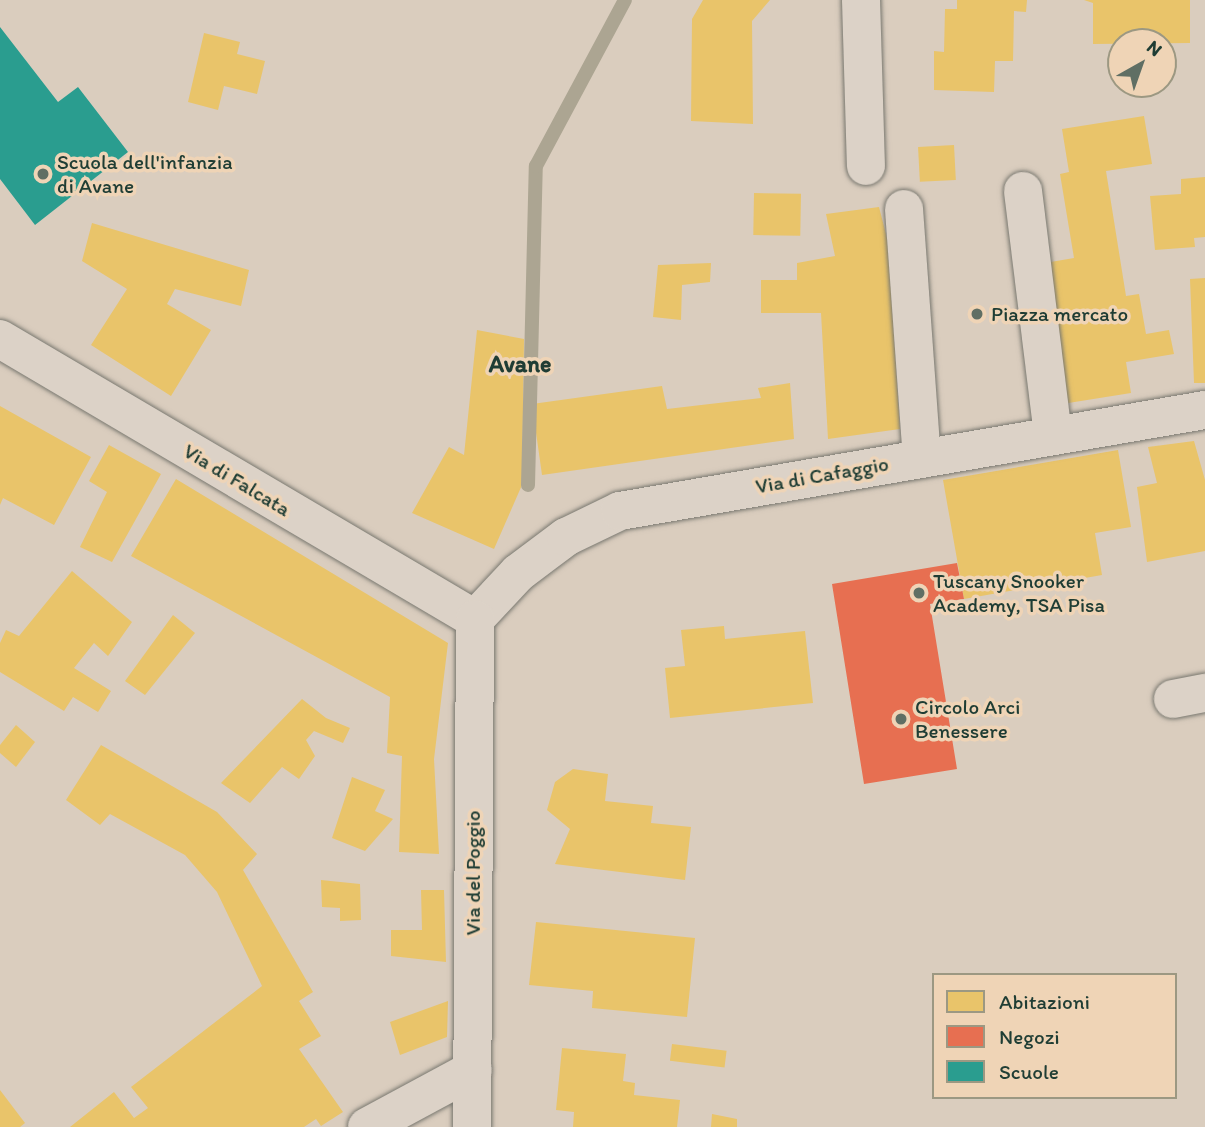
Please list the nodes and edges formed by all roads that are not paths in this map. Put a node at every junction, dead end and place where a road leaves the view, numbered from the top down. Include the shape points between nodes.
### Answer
1 (861, 0) edge
2 (866, 166) dead end
3 (1023, 191) dead end
4 (904, 209) dead end
5 (0, 339) edge
6 (1205, 410) edge
7 (1053, 435) junction
8 (922, 458) junction
9 (475, 619) junction
10 (473, 1070) junction
11 (367, 1127) edge
12 (472, 1127) edge

1 - 2 street
3 - 7 street
4 - 8 street
5 - 9 street, Via di Falcata
6 - 7 street, Via di Cafaggio
7 - 8 street, Via di Cafaggio
8 - 9 street, Via di Cafaggio via 620,512 566,537 518,573
9 - 10 street, Via del Poggio
10 - 11 street
10 - 12 street, Via del Poggio

